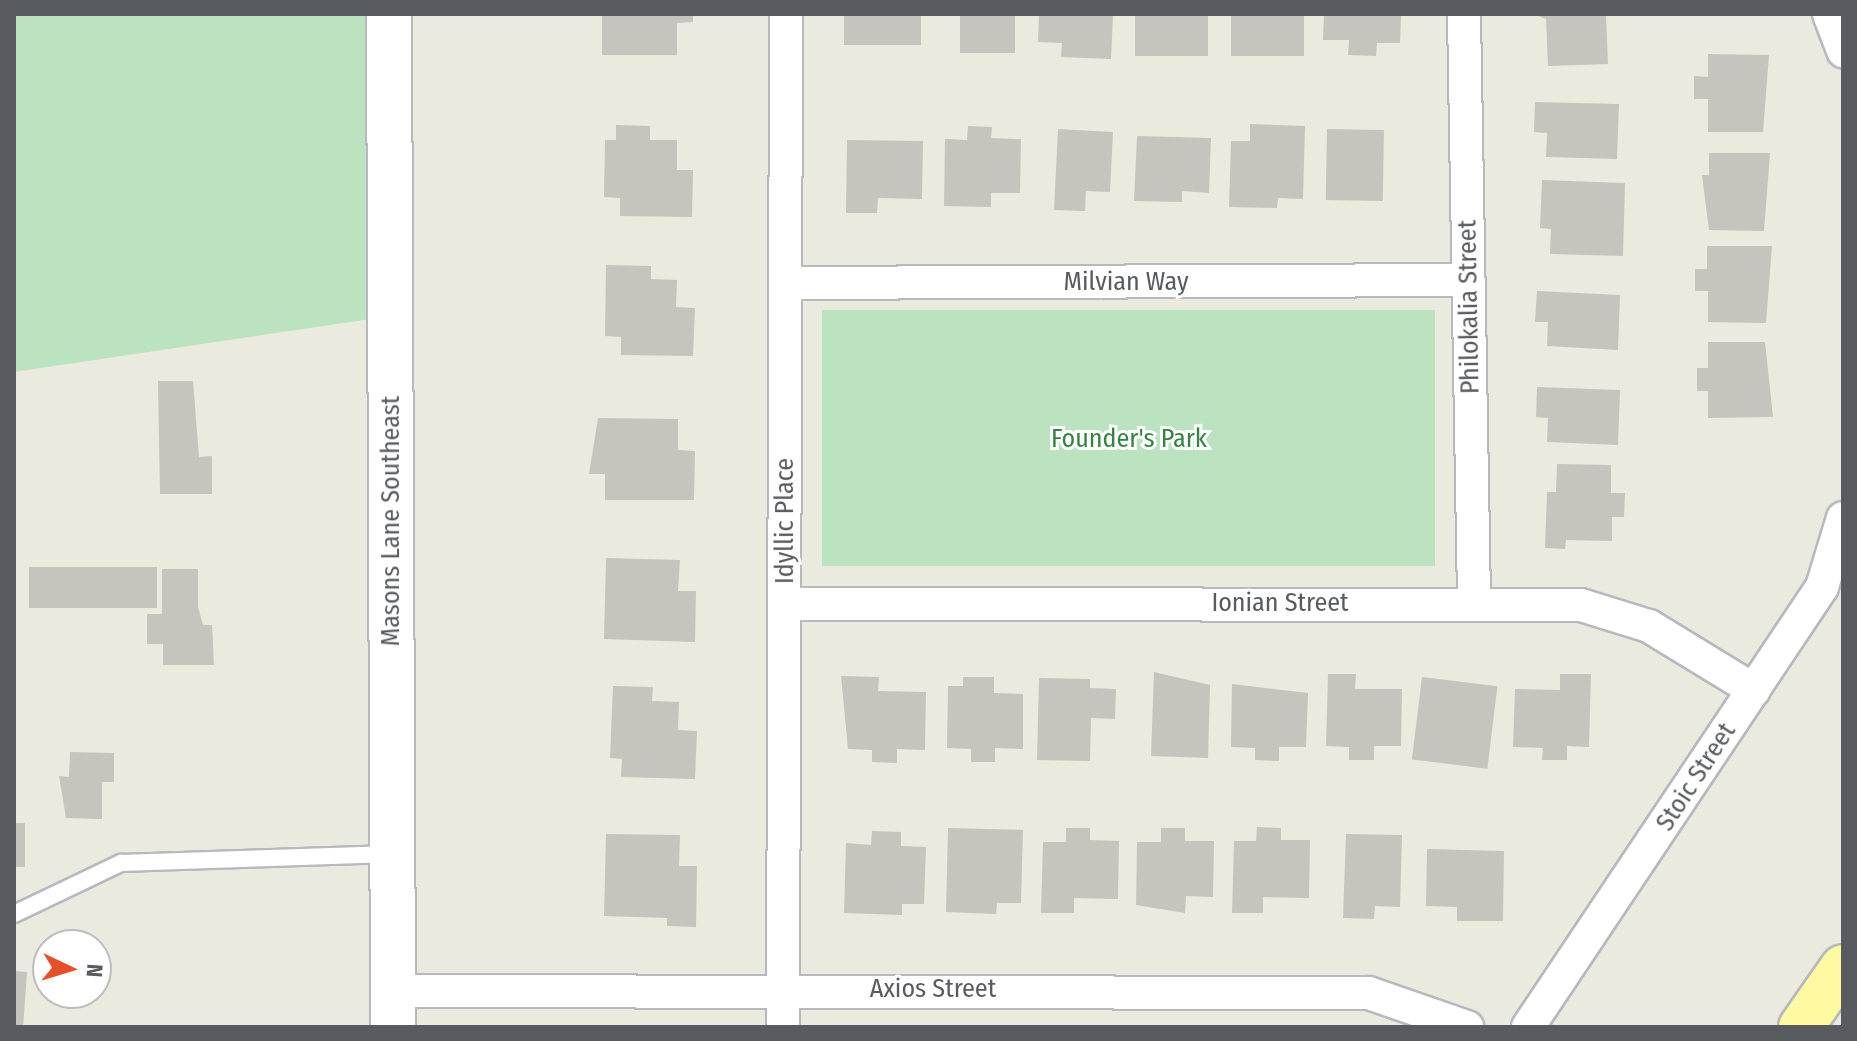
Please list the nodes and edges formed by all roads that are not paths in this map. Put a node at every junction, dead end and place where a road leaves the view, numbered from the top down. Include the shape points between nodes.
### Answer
1 (389, 14) edge
2 (786, 14) edge
3 (1464, 14) edge
4 (1829, 14) edge
5 (1843, 51) edge
6 (1468, 280) junction
7 (785, 283) junction
8 (1843, 518) edge
9 (1474, 600) junction
10 (784, 604) junction
11 (1754, 690) junction
12 (393, 854) junction
13 (14, 914) edge
14 (1843, 967) edge
15 (783, 988) junction
16 (393, 1009) edge
17 (783, 1027) edge
18 (1467, 1027) edge
19 (1528, 1027) edge
20 (1801, 1027) edge

1 - 12 street, Masons Lane Southeast
2 - 7 street, Idyllic Place
3 - 6 street, Philokalia Street
4 - 5 street
6 - 7 street, Milvian Way
6 - 9 street, Philokalia Street
7 - 10 street, Idyllic Place
8 - 11 street, Stoic Street via 1822,587
9 - 10 street, Ionian Street
9 - 11 street, Ionian Street via 1581,605 1649,626
10 - 15 street, Idyllic Place
11 - 19 street, Stoic Street
12 - 13 lane via 121,863
12 - 16 street, Masons Lane Southeast
14 - 20 main road
15 - 16 street, Axios Street
15 - 17 street, Idyllic Place
15 - 18 street, Axios Street via 1369,993

